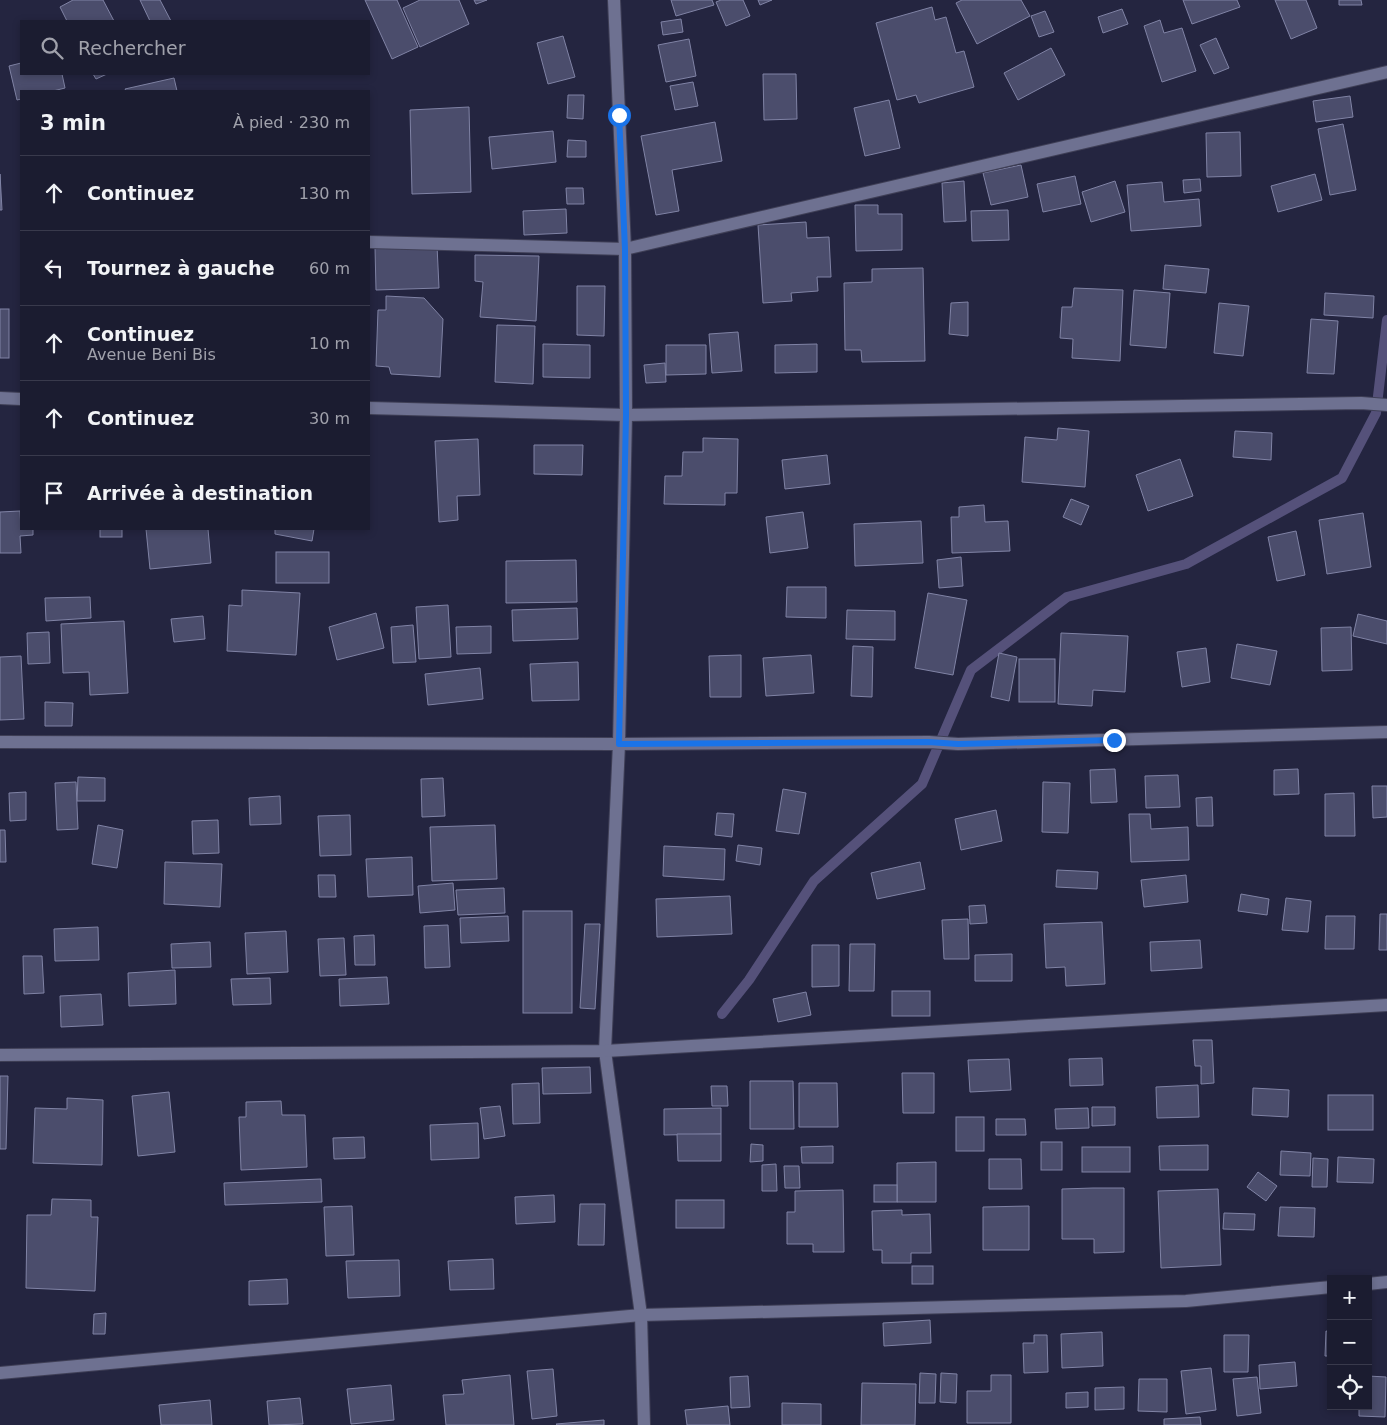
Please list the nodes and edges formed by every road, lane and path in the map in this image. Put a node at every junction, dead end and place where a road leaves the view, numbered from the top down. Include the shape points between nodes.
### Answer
1 (614, 0) edge
2 (1387, 72) edge
3 (370, 242) edge
4 (625, 249) junction
5 (0, 398) edge
6 (20, 399) edge
7 (1387, 406) edge
8 (370, 408) edge
9 (626, 415) junction
10 (1387, 732) edge
11 (0, 742) edge
12 (619, 744) junction
13 (1387, 1005) edge
14 (605, 1051) junction
15 (0, 1054) edge
16 (1387, 1282) edge
17 (1372, 1284) edge
18 (1327, 1287) edge
19 (642, 1315) junction
20 (0, 1373) edge
21 (644, 1425) edge

1 - 4 street
2 - 4 street
3 - 4 street
4 - 9 street
5 - 6 street
7 - 9 street
8 - 9 street
9 - 12 street
10 - 12 street via 958,744
11 - 12 street
12 - 14 street
13 - 14 street
14 - 15 street
14 - 19 street
16 - 17 street
18 - 19 street via 1186,1301
19 - 20 street
19 - 21 street

